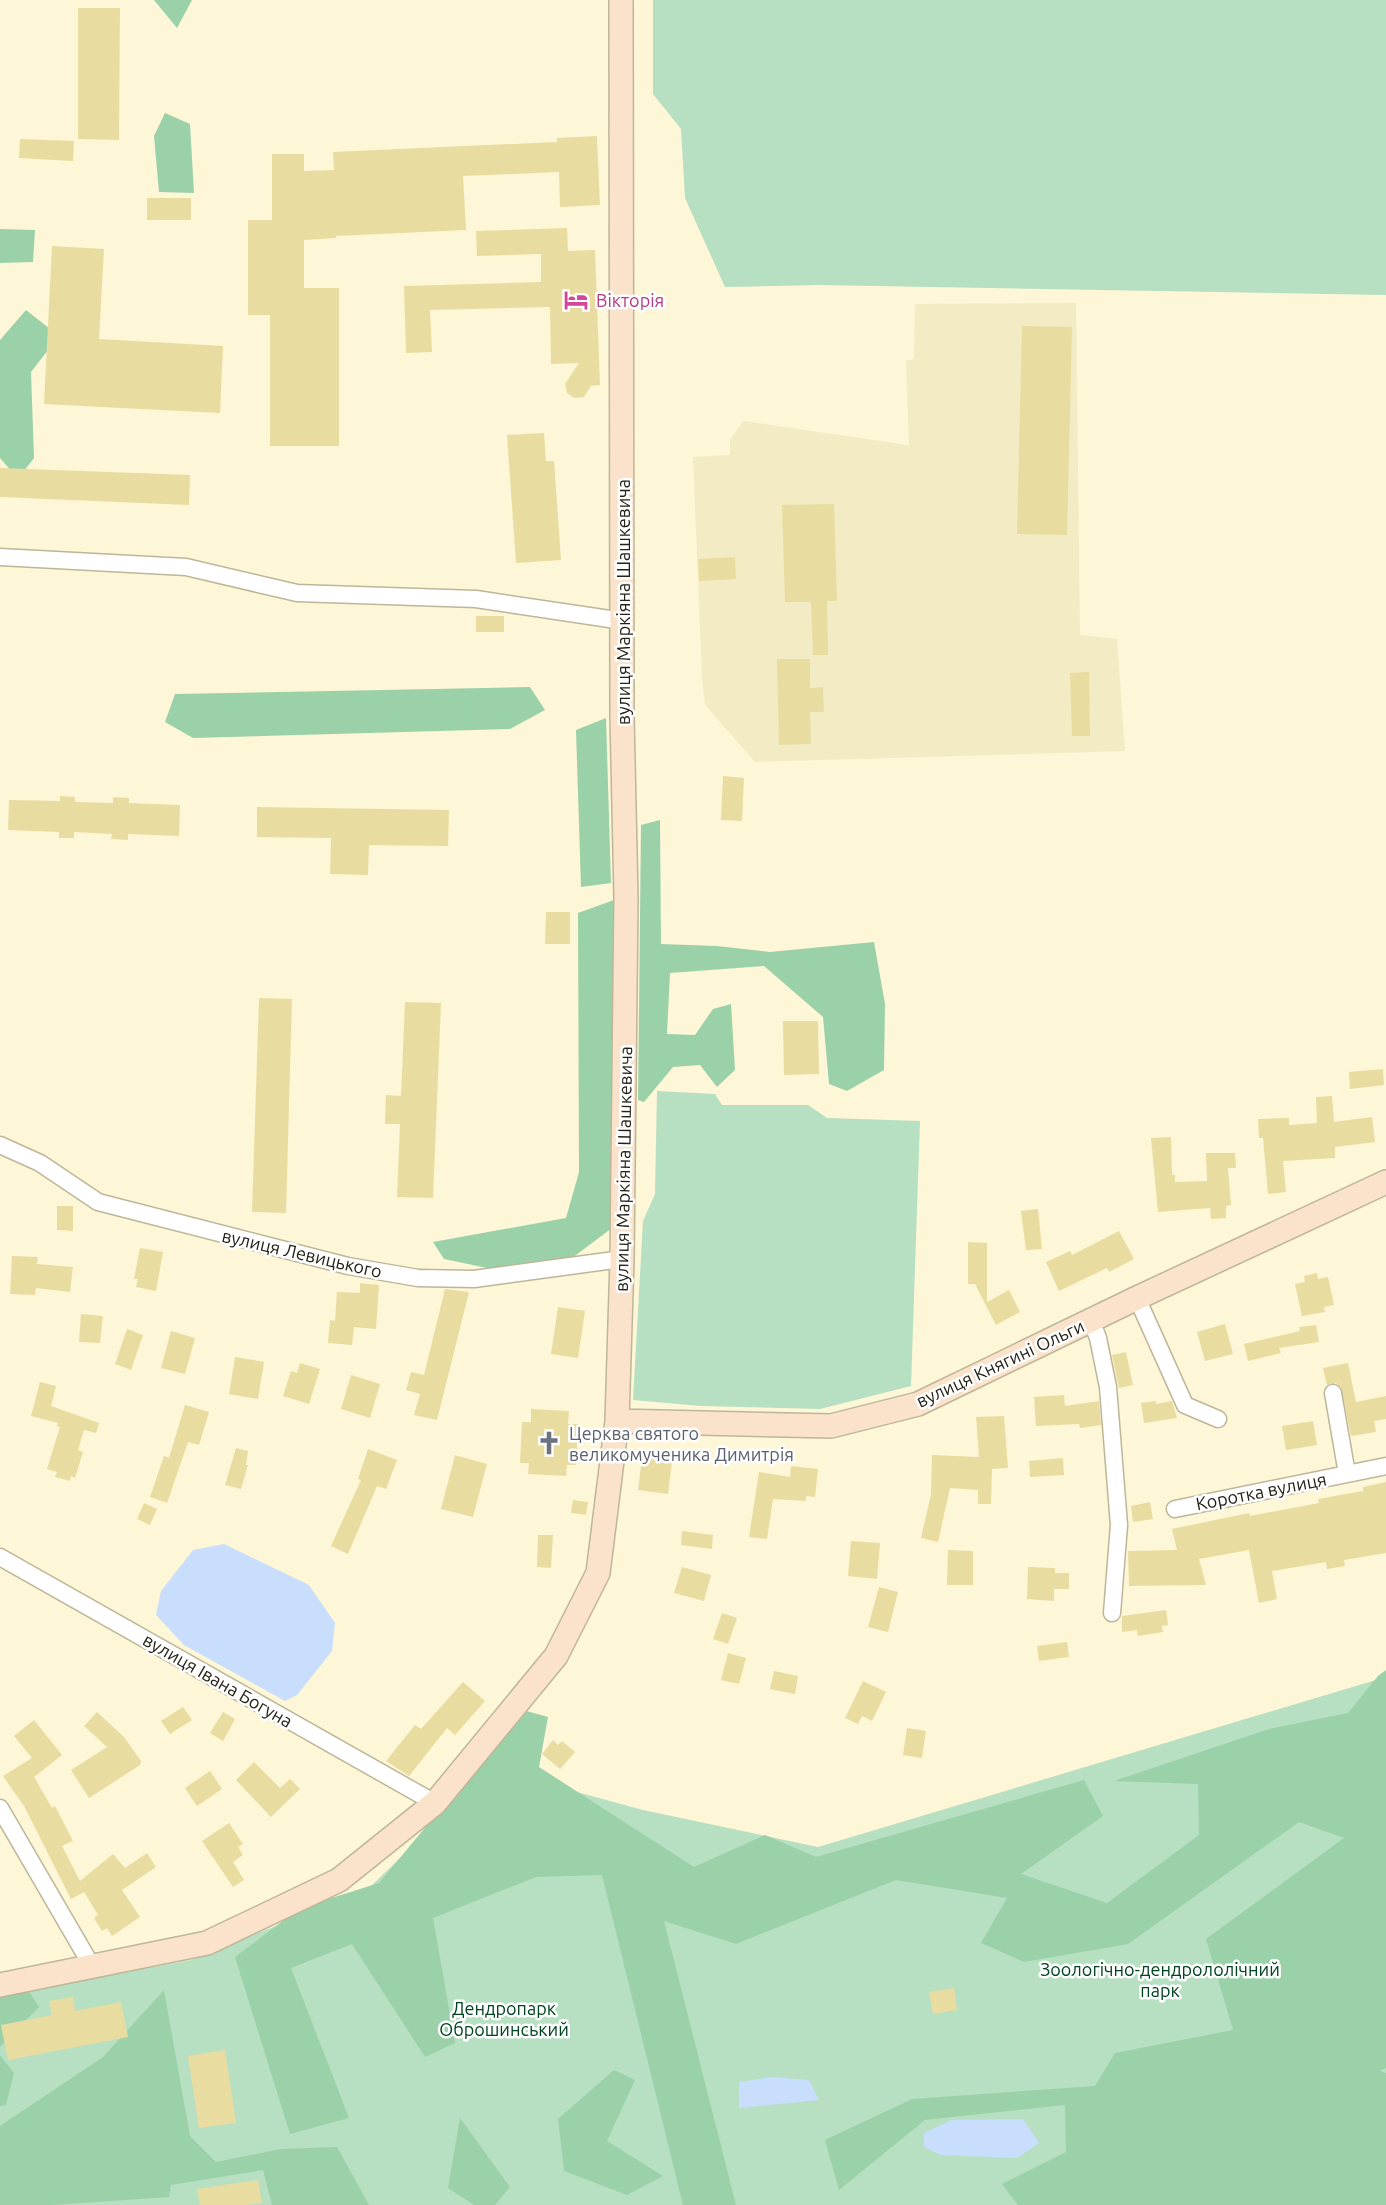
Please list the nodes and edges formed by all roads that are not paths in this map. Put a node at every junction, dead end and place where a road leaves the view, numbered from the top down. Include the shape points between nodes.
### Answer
1 (621, 0) edge
2 (0, 557) edge
3 (623, 621) junction
4 (0, 1145) edge
5 (1386, 1182) edge
6 (622, 1259) junction
7 (1138, 1298) junction
8 (1091, 1320) junction
9 (1333, 1393) dead end
10 (1218, 1419) dead end
11 (617, 1421) junction
12 (1386, 1466) edge
13 (1347, 1474) junction
14 (1175, 1509) dead end
15 (0, 1557) edge
16 (1112, 1613) dead end
17 (435, 1804) junction
18 (0, 1808) edge
19 (93, 1968) junction
20 (0, 1985) edge

1 - 3 street, вулиця Маркіяна Шашкевича
2 - 3 street via 186,567 297,593 476,599
3 - 6 street, вулиця Маркіяна Шашкевича
4 - 6 street, вулиця Левицького via 40,1163 98,1202 348,1266 418,1278 474,1279
5 - 7 street, вулиця Княгині Ольги
6 - 11 street, вулиця Маркіяна Шашкевича
7 - 8 street, вулиця Княгині Ольги
7 - 10 street via 1185,1405
8 - 11 street, вулиця Княгині Ольги via 918,1404 831,1426
8 - 16 street, вулиця Княгині Ольги via 1108,1387 1119,1525
9 - 13 street, Коротка вулиця
11 - 17 street, вулиця Маркіяна Шашкевича via 598,1573 556,1656
12 - 13 street, Коротка вулиця
13 - 14 street, Коротка вулиця
15 - 17 street, вулиця Івана Богуна
17 - 19 street, вулиця Маркіяна Шашкевича via 339,1880 207,1943
18 - 19 street
19 - 20 street, вулиця Маркіяна Шашкевича

